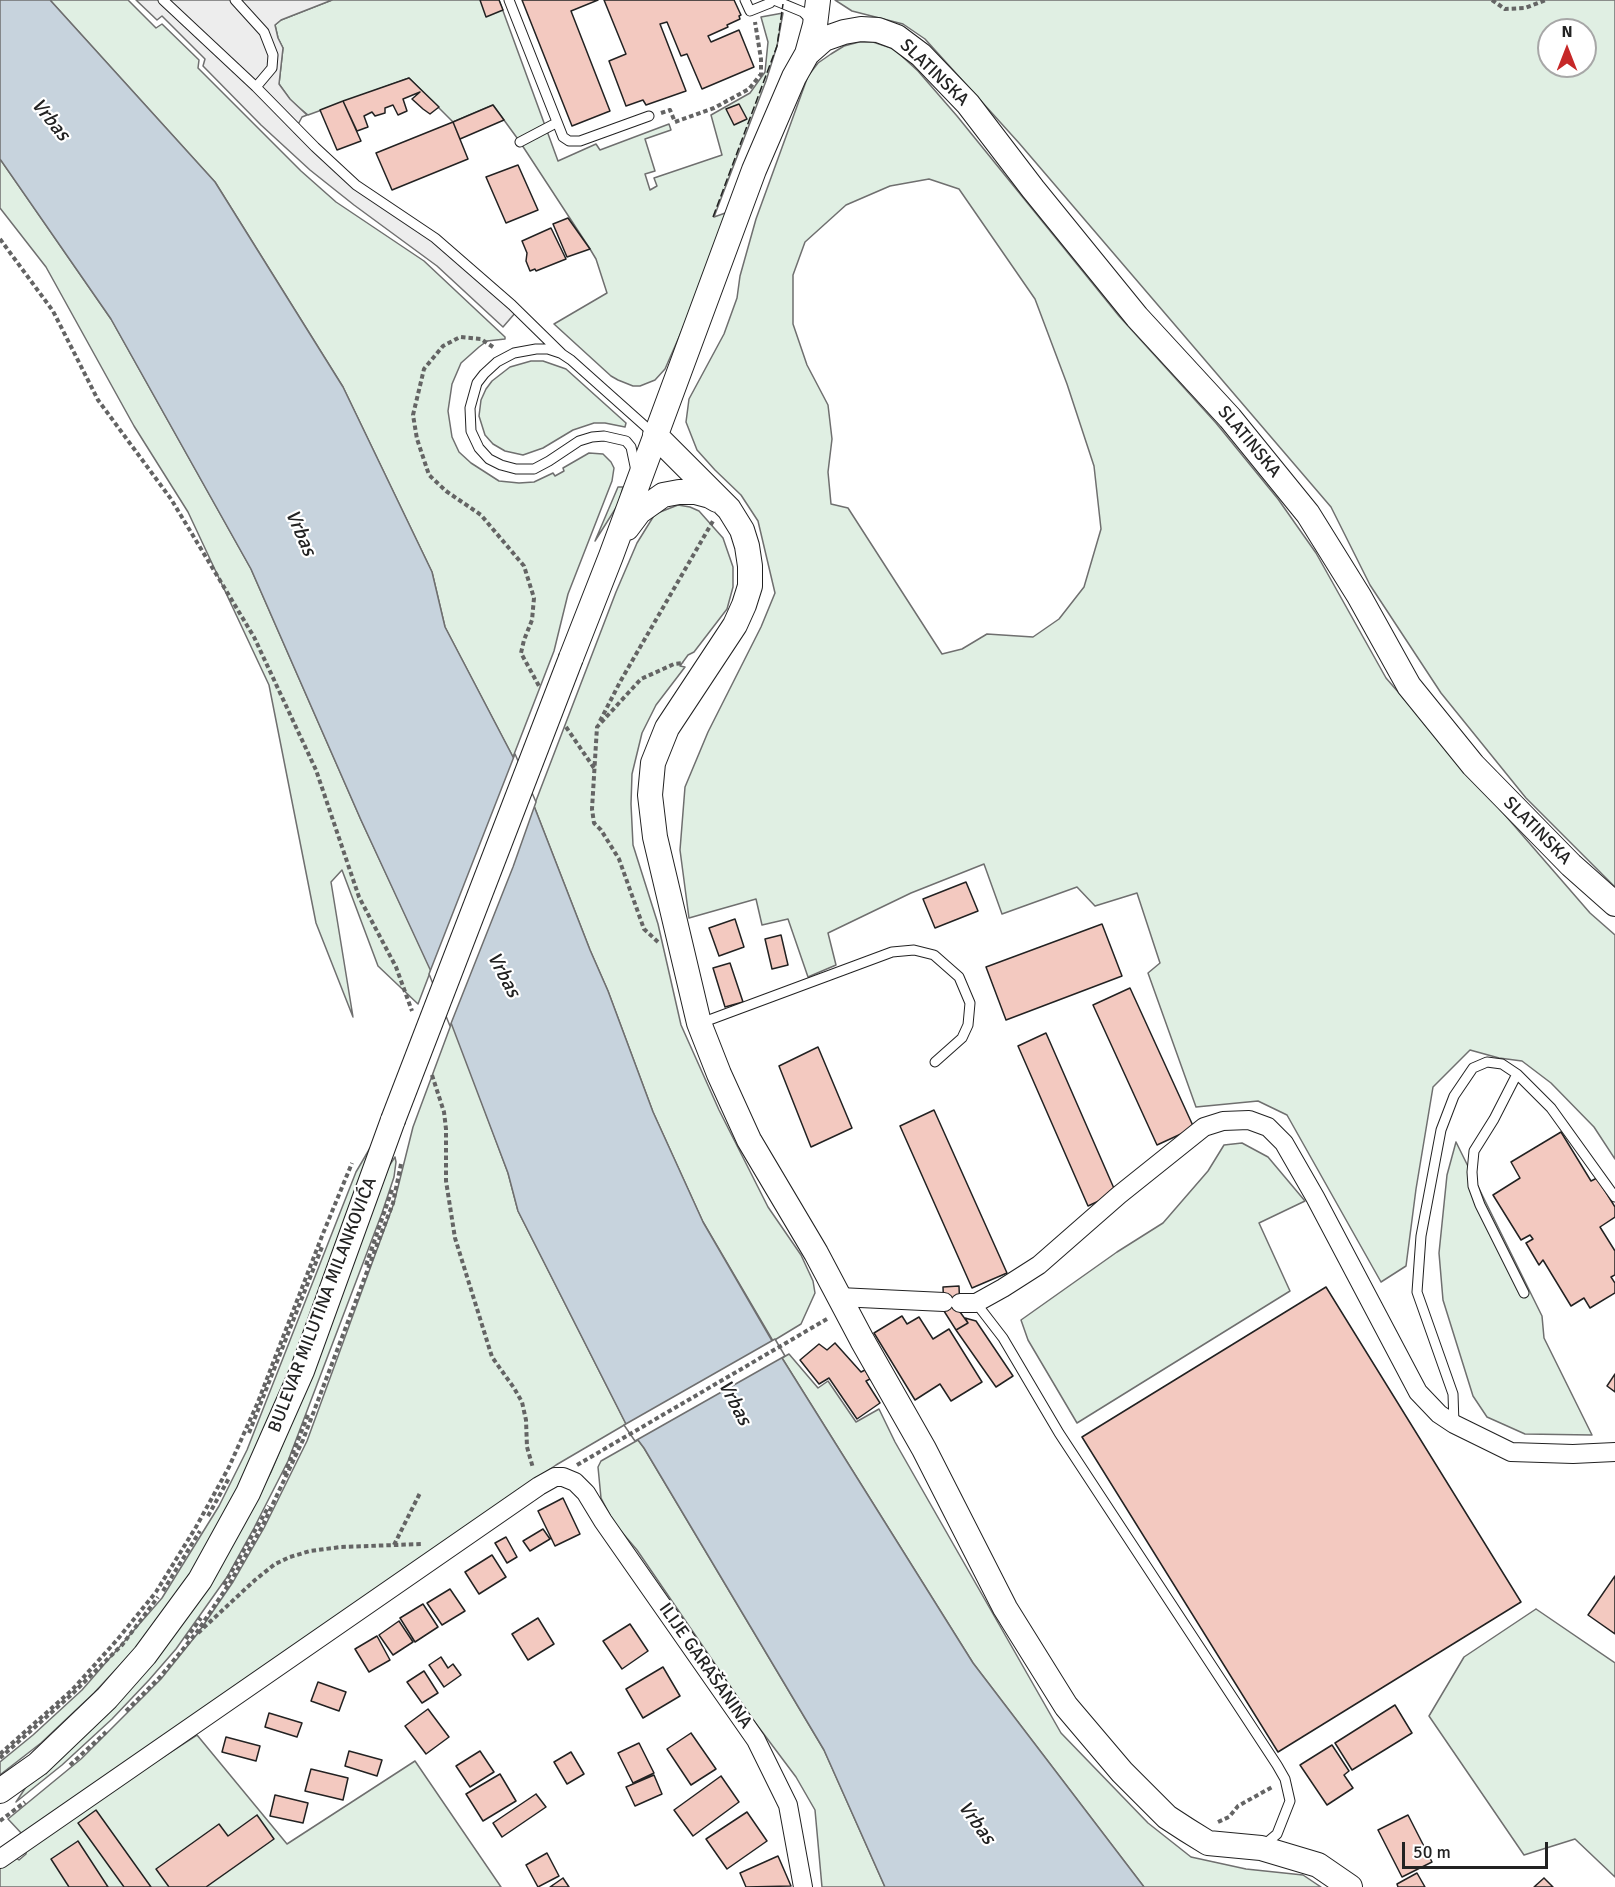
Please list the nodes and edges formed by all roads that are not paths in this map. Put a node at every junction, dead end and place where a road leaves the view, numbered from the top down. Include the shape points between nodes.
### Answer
1 (164, 0) edge
2 (235, 0) edge
3 (509, 0) edge
4 (745, 0) edge
5 (772, 0) edge
6 (818, 0) edge
7 (816, 25) junction
8 (844, 32) junction
9 (807, 54) junction
10 (256, 87) junction
11 (649, 116) road end
12 (556, 123) junction
13 (520, 142) dead end
14 (562, 354) junction
15 (655, 435) junction
16 (630, 504) junction
17 (719, 513) junction
18 (611, 556) junction
19 (1615, 904) edge
20 (699, 1023) junction
21 (935, 1062) dead end
22 (1517, 1074) junction
23 (1615, 1197) edge
24 (1524, 1293) dead end
25 (839, 1297) junction
26 (960, 1303) junction
27 (1454, 1424) junction
28 (1615, 1452) edge
29 (0, 1791) edge
30 (1261, 1848) junction
31 (0, 1859) edge
32 (803, 1887) edge
33 (1350, 1887) edge

1 - 10 lane
2 - 10 lane via 264,32 273,55 272,68
3 - 12 lane
4 - 5 lane via 750,11
5 - 7 lane via 803,12
6 - 7 street
7 - 8 street, SLATINSKA
7 - 9 street
8 - 9 street, SLATINSKA via 824,39
8 - 19 street, SLATINSKA via 878,30 897,37 921,55 968,104 1137,316 1230,418 1308,514 1409,686 1466,757 1571,866
9 - 15 street via 754,170
10 - 14 lane via 356,185 435,238
11 - 12 lane via 580,141 562,137
12 - 13 lane
14 - 15 lane
14 - 16 lane via 526,350 504,357 490,368 477,383 470,408 475,440 489,459 516,469 534,468 592,436 626,441 634,459 635,483
15 - 16 street
15 - 17 street
16 - 18 street
17 - 18 street via 710,496 695,492 663,495 639,512
17 - 20 street via 742,530 750,586 735,625 667,728 653,763 650,795 655,837
18 - 29 street, BULEVAR MILUTINA MILANKOVIĆA, bridge via 393,1120 302,1371 248,1493 200,1580 145,1655 107,1698 38,1764
20 - 21 lane via 892,952 914,950 934,956 959,977 970,1003 969,1025 962,1038
20 - 25 street via 749,1140
22 - 23 lane via 1551,1108
22 - 24 lane via 1474,1151 1472,1172 1480,1205
22 - 27 lane via 1502,1064 1487,1062 1473,1068 1454,1096 1441,1130 1421,1236 1417,1292 1453,1394
25 - 26 street
25 - 30 street via 924,1449 1005,1608 1066,1706 1167,1817 1208,1843
26 - 27 street via 1003,1288 1039,1265 1204,1127 1223,1121 1249,1120 1268,1128 1284,1143 1418,1392
26 - 30 lane via 1003,1338 1059,1433 1285,1779 1290,1801 1277,1834
27 - 28 street via 1511,1452
30 - 33 street via 1318,1865
31 - 32 street, ILIJE GARAŠANINA via 555,1477 568,1478 581,1487 756,1740 788,1805

